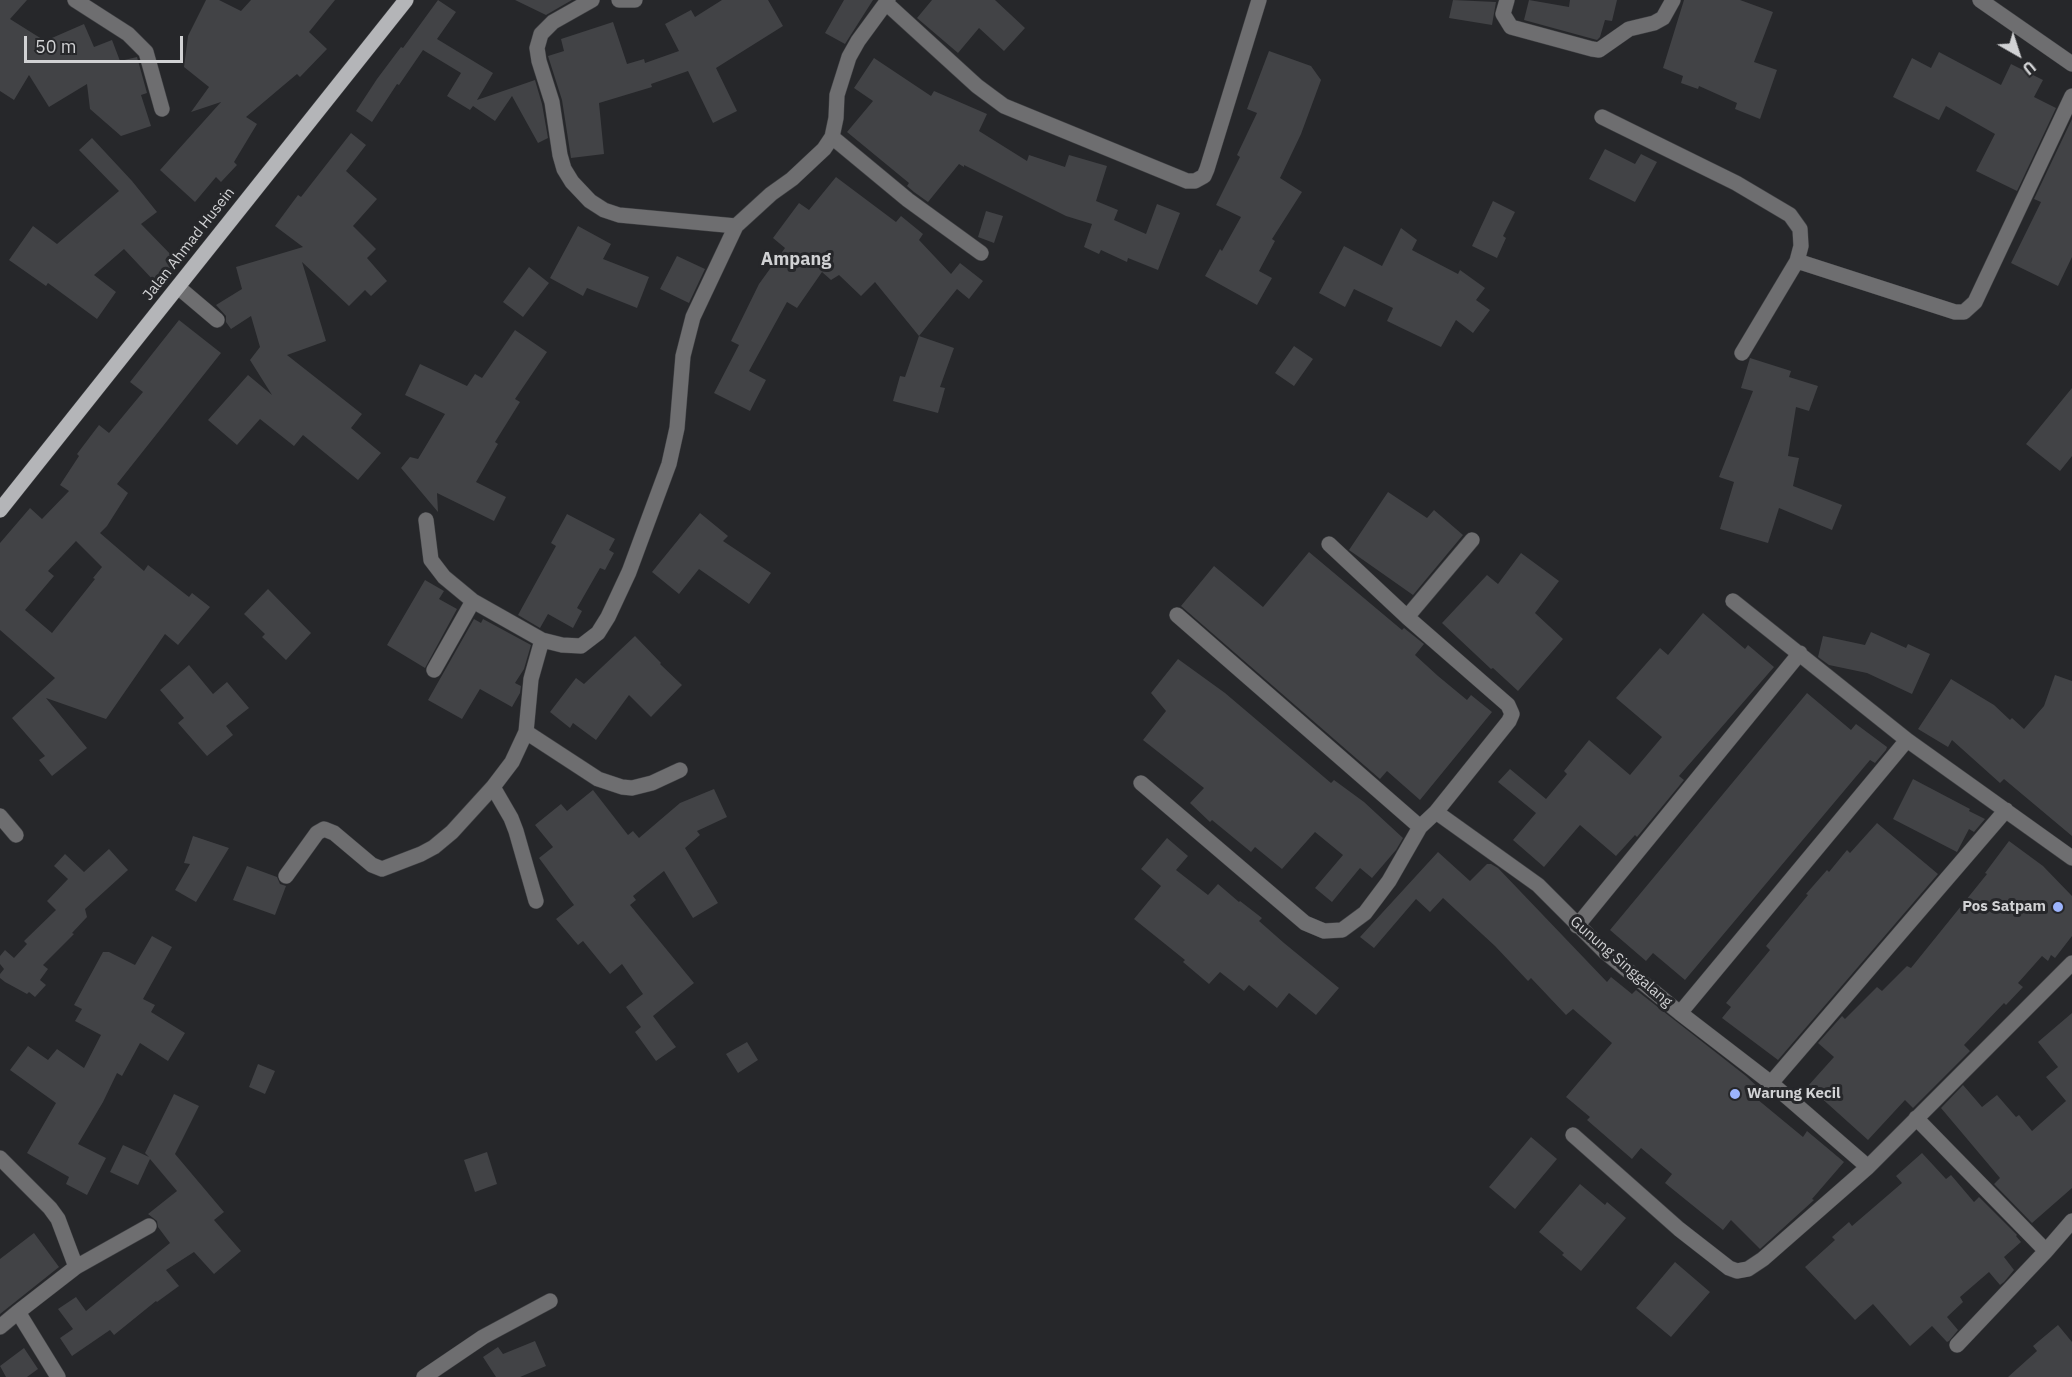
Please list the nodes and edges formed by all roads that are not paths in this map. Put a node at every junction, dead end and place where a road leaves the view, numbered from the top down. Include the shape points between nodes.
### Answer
1 (75, 0) edge
2 (406, 0) edge
3 (592, 0) edge
4 (619, 0) edge
5 (635, 0) edge
6 (1259, 0) edge
7 (1507, 0) edge
8 (1673, 0) edge
9 (1980, 0) edge
10 (887, 1) edge
11 (2072, 64) edge
12 (2072, 96) edge
13 (162, 109) dead end
14 (1602, 117) dead end
15 (832, 137) junction
16 (736, 226) junction
17 (981, 253) dead end
18 (1797, 261) junction
19 (178, 287) junction
20 (217, 320) dead end
21 (1742, 353) dead end
22 (0, 510) edge
23 (426, 520) dead end
24 (1472, 540) dead end
25 (1329, 544) dead end
26 (473, 601) junction
27 (1733, 601) dead end
28 (1177, 615) dead end
29 (1407, 617) junction
30 (542, 640) junction
31 (1800, 653) junction
32 (434, 670) dead end
33 (526, 732) junction
34 (1907, 740) junction
35 (681, 770) dead end
36 (1141, 783) dead end
37 (493, 787) junction
38 (2006, 810) junction
39 (1436, 812) junction
40 (0, 816) edge
41 (1420, 827) junction
42 (16, 835) dead end
43 (2071, 855) edge
44 (286, 876) dead end
45 (536, 901) dead end
46 (1577, 926) junction
47 (2072, 963) edge
48 (1680, 1013) junction
49 (1771, 1083) junction
50 (1916, 1118) junction
51 (1573, 1135) dead end
52 (0, 1158) edge
53 (1868, 1167) junction
54 (2072, 1221) edge
55 (149, 1226) dead end
56 (2046, 1251) junction
57 (76, 1267) junction
58 (550, 1301) dead end
59 (18, 1312) junction
60 (0, 1327) edge
61 (1957, 1345) dead end
62 (58, 1377) edge
63 (424, 1377) edge

1 - 13 street via 128,34 146,52
2 - 19 main road, Jalan Ahmad Husein
3 - 16 street via 553,22 541,34 537,48 552,102 560,154 572,182 590,201 619,215
4 - 5 street
6 - 10 street via 1207,169 1195,181 1004,106 976,86
7 - 8 street via 1503,14 1511,27 1599,50 1629,29 1663,18
9 - 11 street
10 - 15 street via 849,57 837,95
12 - 18 street via 1975,302 1964,312
14 - 18 street via 1790,214 1800,229
15 - 16 street via 792,179
15 - 17 street via 908,200
16 - 30 street via 693,317 683,356 677,428 669,464 621,591 598,633 590,640 580,646
18 - 21 street
19 - 20 street
19 - 22 main road, Jalan Ahmad Husein
23 - 26 street via 430,560
24 - 29 street
25 - 29 street
26 - 30 street
26 - 32 street
27 - 31 street
28 - 41 street
29 - 39 street via 1508,705 1512,714
30 - 33 street via 531,679
31 - 34 street
31 - 46 street
33 - 35 street via 598,778 622,787 662,780
33 - 37 street via 512,762
34 - 38 street
34 - 48 street
36 - 41 street via 1305,923 1324,931 1342,930 1365,913
37 - 44 street via 452,832 421,854 382,869 334,832 324,829
37 - 45 street via 516,831
38 - 43 street
38 - 49 street
39 - 41 street
39 - 46 street, Gunung Singgalang via 1538,885
40 - 42 street
46 - 48 street, Gunung Singgalang
47 - 50 street
48 - 49 street, Gunung Singgalang
49 - 53 street, Gunung Singgalang
50 - 53 street
50 - 56 street
51 - 53 street via 1679,1228 1737,1271 1764,1259
52 - 57 street via 58,1219
54 - 56 street
55 - 57 street
56 - 61 street
57 - 59 street
58 - 63 street via 483,1337
59 - 60 street
59 - 62 street

